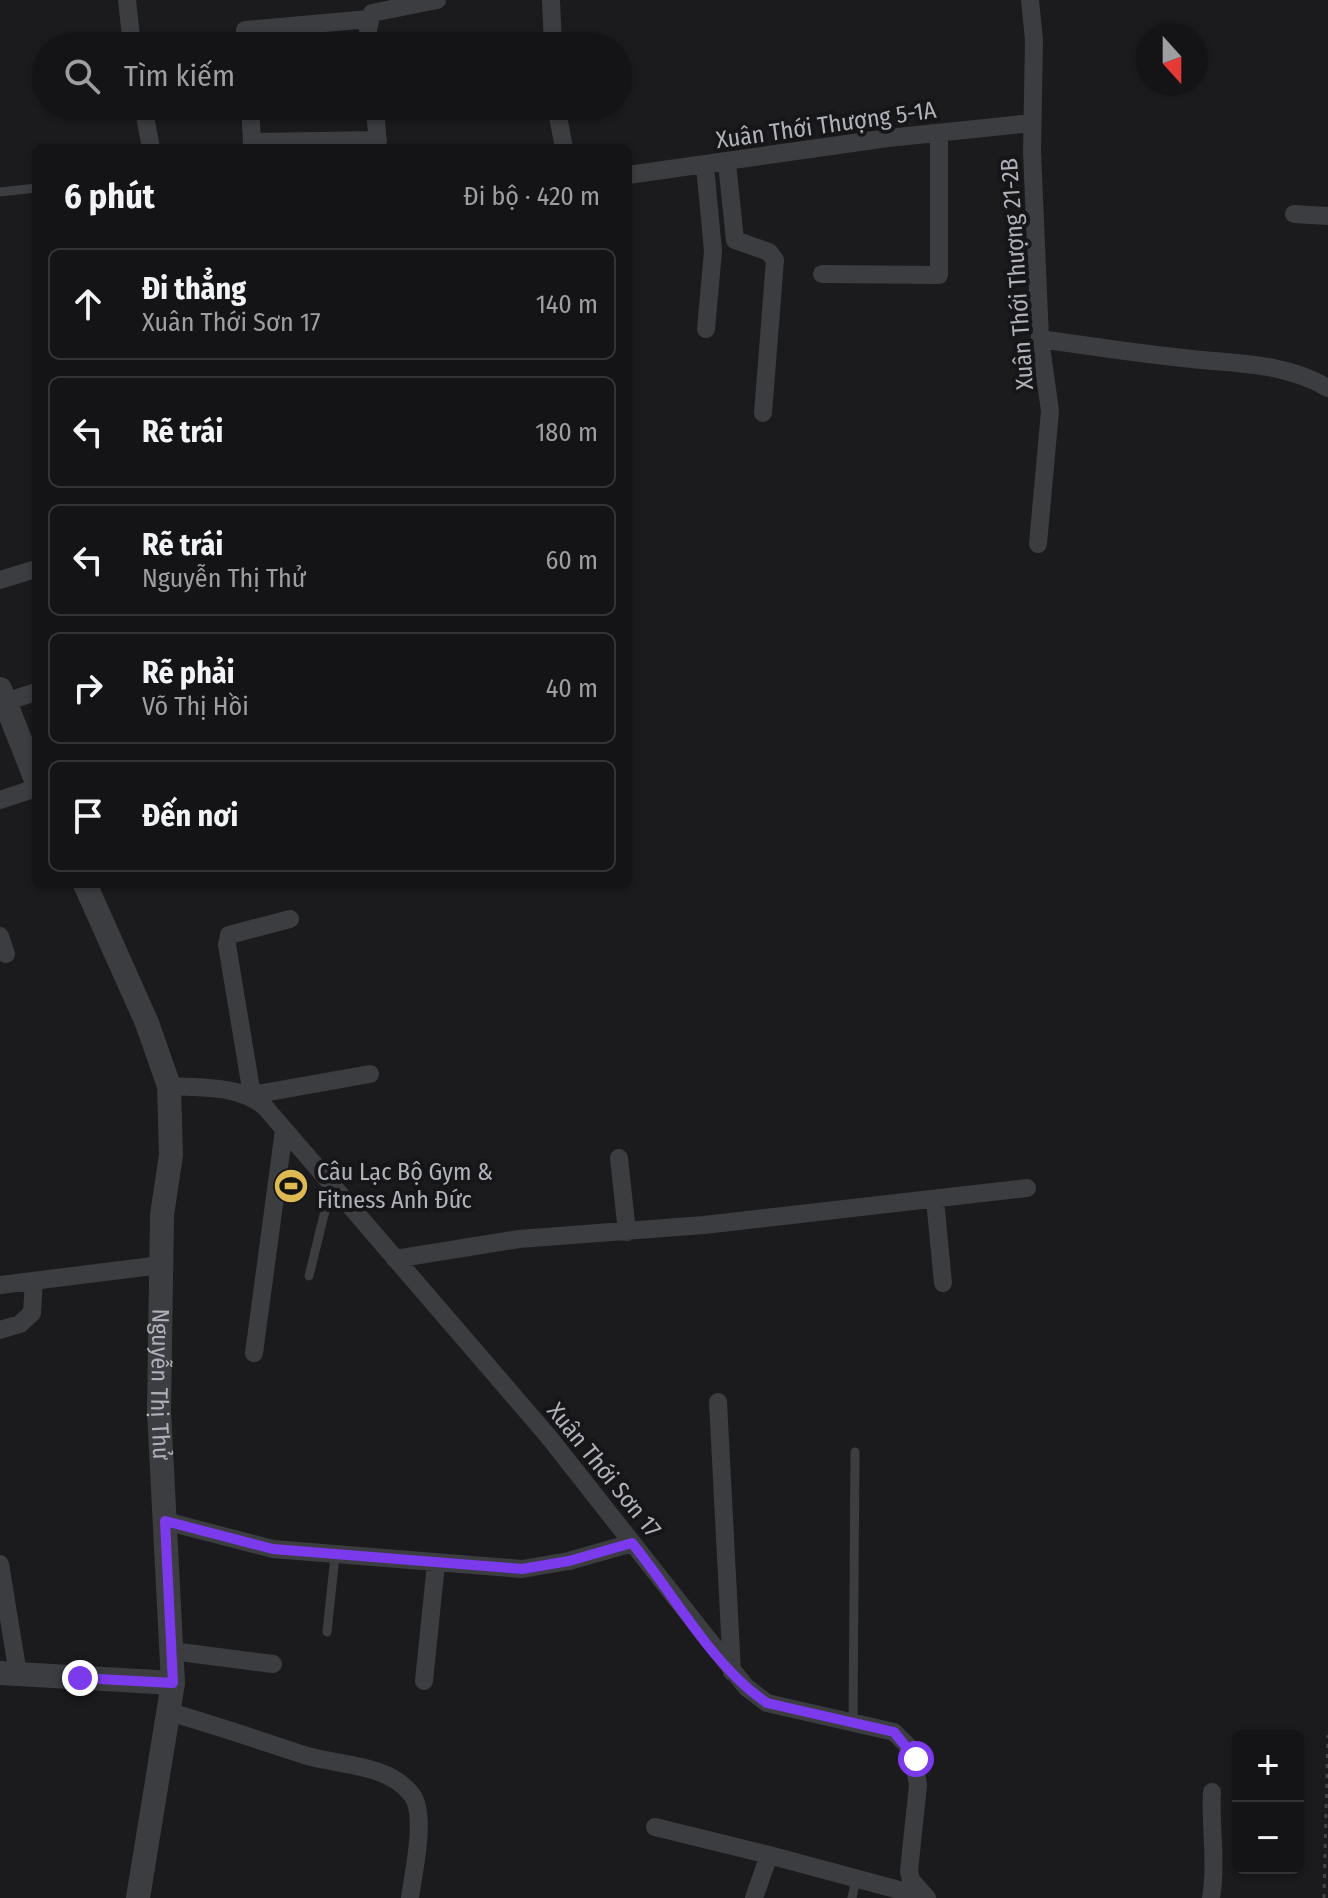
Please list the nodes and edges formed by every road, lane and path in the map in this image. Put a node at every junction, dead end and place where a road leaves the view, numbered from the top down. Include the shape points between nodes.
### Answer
1 (127, 0) edge
2 (437, 0) edge
3 (551, 0) edge
4 (1030, 0) edge
5 (369, 19) junction
6 (130, 32) edge
7 (245, 32) edge
8 (369, 32) edge
9 (552, 32) edge
10 (146, 120) edge
11 (251, 120) edge
12 (376, 120) edge
13 (559, 120) edge
14 (1032, 123) junction
15 (939, 133) junction
16 (150, 144) edge
17 (252, 144) edge
18 (378, 144) edge
19 (563, 144) edge
20 (727, 163) junction
21 (705, 166) junction
22 (632, 175) edge
23 (32, 188) edge
24 (0, 192) edge
25 (1294, 214) dead end
26 (1328, 216) edge
27 (822, 274) dead end
28 (706, 329) dead end
29 (1040, 339) junction
30 (1328, 388) edge
31 (763, 413) dead end
32 (1038, 544) dead end
33 (32, 570) edge
34 (0, 580) edge
35 (32, 692) edge
36 (3, 696) edge
37 (32, 770) edge
38 (32, 789) edge
39 (0, 800) edge
40 (87, 888) edge
41 (290, 919) dead end
42 (370, 1074) dead end
43 (169, 1086) junction
44 (252, 1095) junction
45 (284, 1130) junction
46 (619, 1158) dead end
47 (331, 1186) junction
48 (1027, 1188) dead end
49 (935, 1200) junction
50 (627, 1232) junction
51 (395, 1259) junction
52 (161, 1265) junction
53 (309, 1276) dead end
54 (34, 1281) junction
55 (943, 1283) dead end
56 (0, 1285) edge
57 (0, 1330) edge
58 (254, 1353) dead end
59 (718, 1402) dead end
60 (855, 1452) dead end
61 (165, 1521) junction
62 (632, 1543) junction
63 (335, 1556) junction
64 (0, 1564) edge
65 (436, 1564) junction
66 (327, 1632) dead end
67 (172, 1651) junction
68 (273, 1664) dead end
69 (732, 1672) junction
70 (9, 1674) edge
71 (424, 1681) dead end
72 (173, 1683) junction
73 (169, 1712) junction
74 (853, 1722) junction
75 (1328, 1735) edge
76 (1212, 1792) dead end
77 (655, 1827) dead end
78 (769, 1855) junction
79 (856, 1879) junction
80 (926, 1897) edge
81 (138, 1898) edge
82 (410, 1898) edge
83 (754, 1898) edge
84 (852, 1898) edge
85 (1211, 1898) edge
86 (1324, 1898) edge

1 - 6 street
2 - 5 street via 372,13
3 - 9 street
4 - 14 street, Xuân Thới Thượng 21-2B
5 - 7 street
5 - 8 street
10 - 16 street
11 - 17 street
12 - 18 street
13 - 19 street
14 - 15 street, Xuân Thới Thượng 5-1A
14 - 29 street, Xuân Thới Thượng 21-2B
15 - 20 street, Xuân Thới Thượng 5-1A
15 - 27 street via 939,275
20 - 21 street, Xuân Thới Thượng 5-1A
20 - 31 street via 735,240 769,252 775,260
21 - 22 street, Xuân Thới Thượng 5-1A
21 - 28 street via 713,251
23 - 24 lane
25 - 26 street
29 - 30 street via 1271,365
29 - 32 street, Xuân Thới Thượng 21-2B via 1050,411
33 - 34 street
35 - 36 street
36 - 37 street
38 - 39 street
40 - 43 street, Nguyễn Thị Thử
41 - 44 street via 229,935
42 - 44 street
43 - 44 street
43 - 52 street, Nguyễn Thị Thử via 171,1155
44 - 45 street, Xuân Thới Sơn 17
45 - 47 street, Xuân Thới Sơn 17
45 - 58 street
46 - 50 street
47 - 51 street, Xuân Thới Sơn 17
47 - 53 lane
48 - 49 street
49 - 50 street
49 - 55 street
50 - 51 street via 519,1239
51 - 62 street, Xuân Thới Sơn 17 via 548,1436
52 - 54 street
52 - 61 street, Nguyễn Thị Thử via 159,1411
54 - 56 street
54 - 57 street via 32,1313 20,1324
59 - 69 street
60 - 74 lane
61 - 63 street via 273,1549
61 - 67 street, Nguyễn Thị Thử
62 - 65 street via 522,1569
62 - 69 street, Xuân Thới Sơn 17
63 - 65 street
63 - 66 lane
64 - 70 street
65 - 71 street
67 - 68 street
67 - 72 street, Nguyễn Thị Thử
69 - 74 street, Xuân Thới Sơn 17 via 767,1703
70 - 72 street
72 - 73 street, Nguyễn Thị Thử
73 - 81 street, Nguyễn Thị Thử
73 - 82 street via 394,1780 413,1796 419,1816
74 - 80 street, Xuân Thới Sơn 17 via 894,1732 916,1759 909,1871
75 - 86 path
76 - 85 street
77 - 78 street
78 - 79 street
78 - 83 street
79 - 80 street
79 - 84 lane

